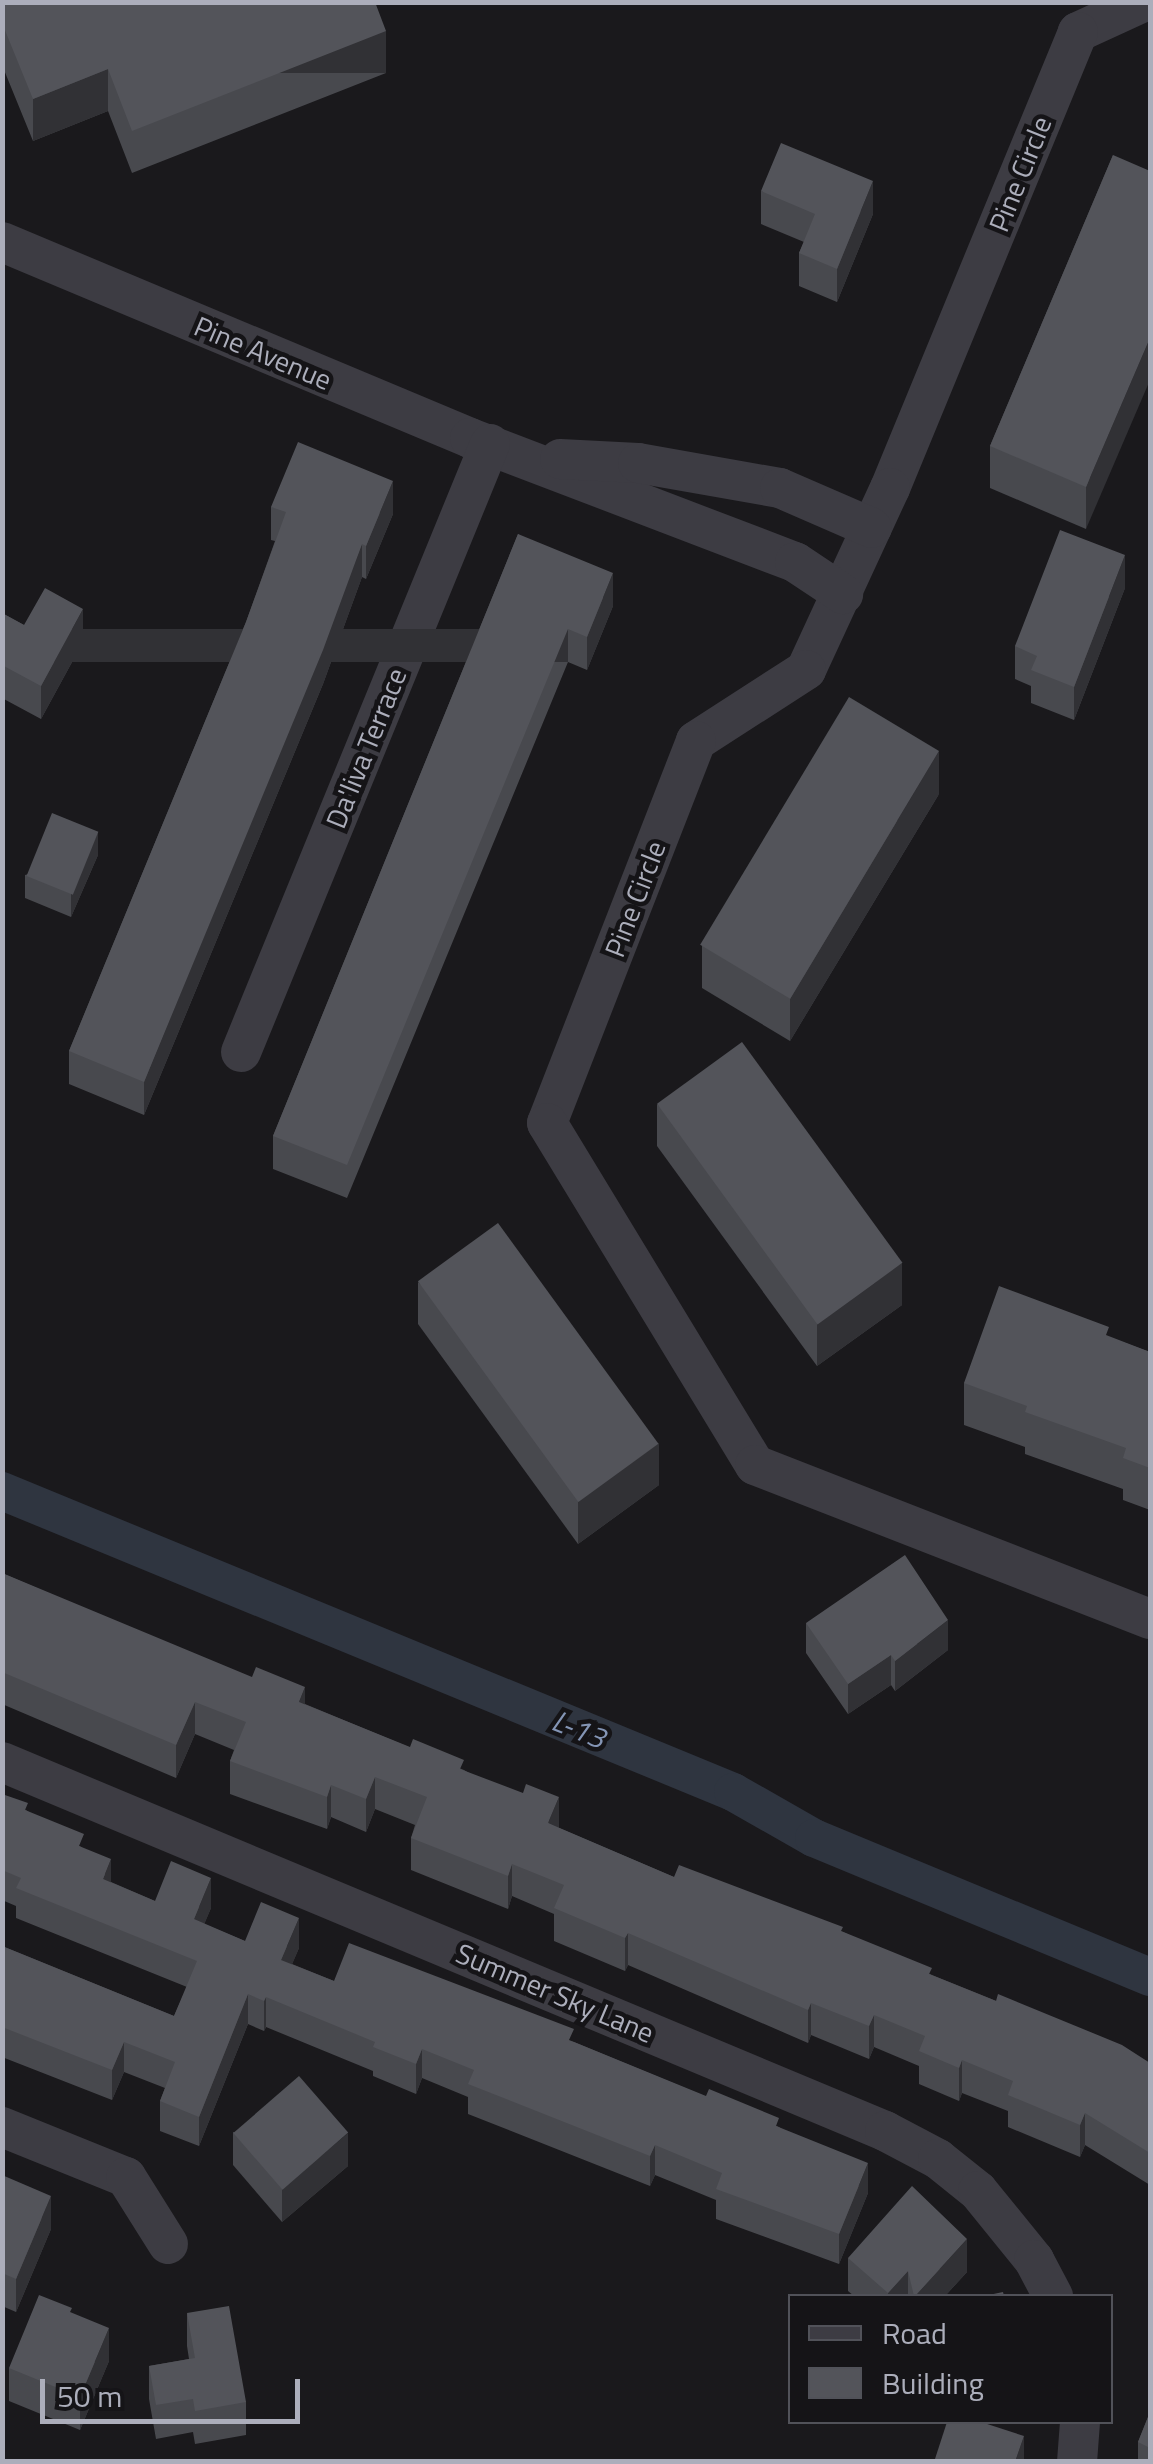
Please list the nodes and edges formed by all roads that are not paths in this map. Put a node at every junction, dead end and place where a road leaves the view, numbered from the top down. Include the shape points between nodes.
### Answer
1 (1143, 2) edge
2 (2, 242) edge
3 (508, 451) junction
4 (872, 528) junction
5 (843, 594) junction
6 (241, 1052) dead end
7 (1150, 1619) edge
8 (2, 1762) edge
9 (2, 2127) edge
10 (168, 2244) dead end
11 (1052, 2294) edge
12 (1080, 2424) edge
13 (1078, 2462) edge

1 - 4 street, Pine Circle via 1078,32
2 - 3 street, Pine Avenue
3 - 4 street, Pine Avenue via 638,463 780,488
3 - 5 street, Pine Avenue via 795,562
3 - 6 street, Da'liva Terrace
4 - 5 street, Pine Circle
5 - 7 street, Pine Circle via 806,670 696,740 547,1124 755,1465
8 - 11 street, Summer Sky Lane via 885,2131 978,2191 1034,2260
9 - 10 street via 126,2178
12 - 13 street

